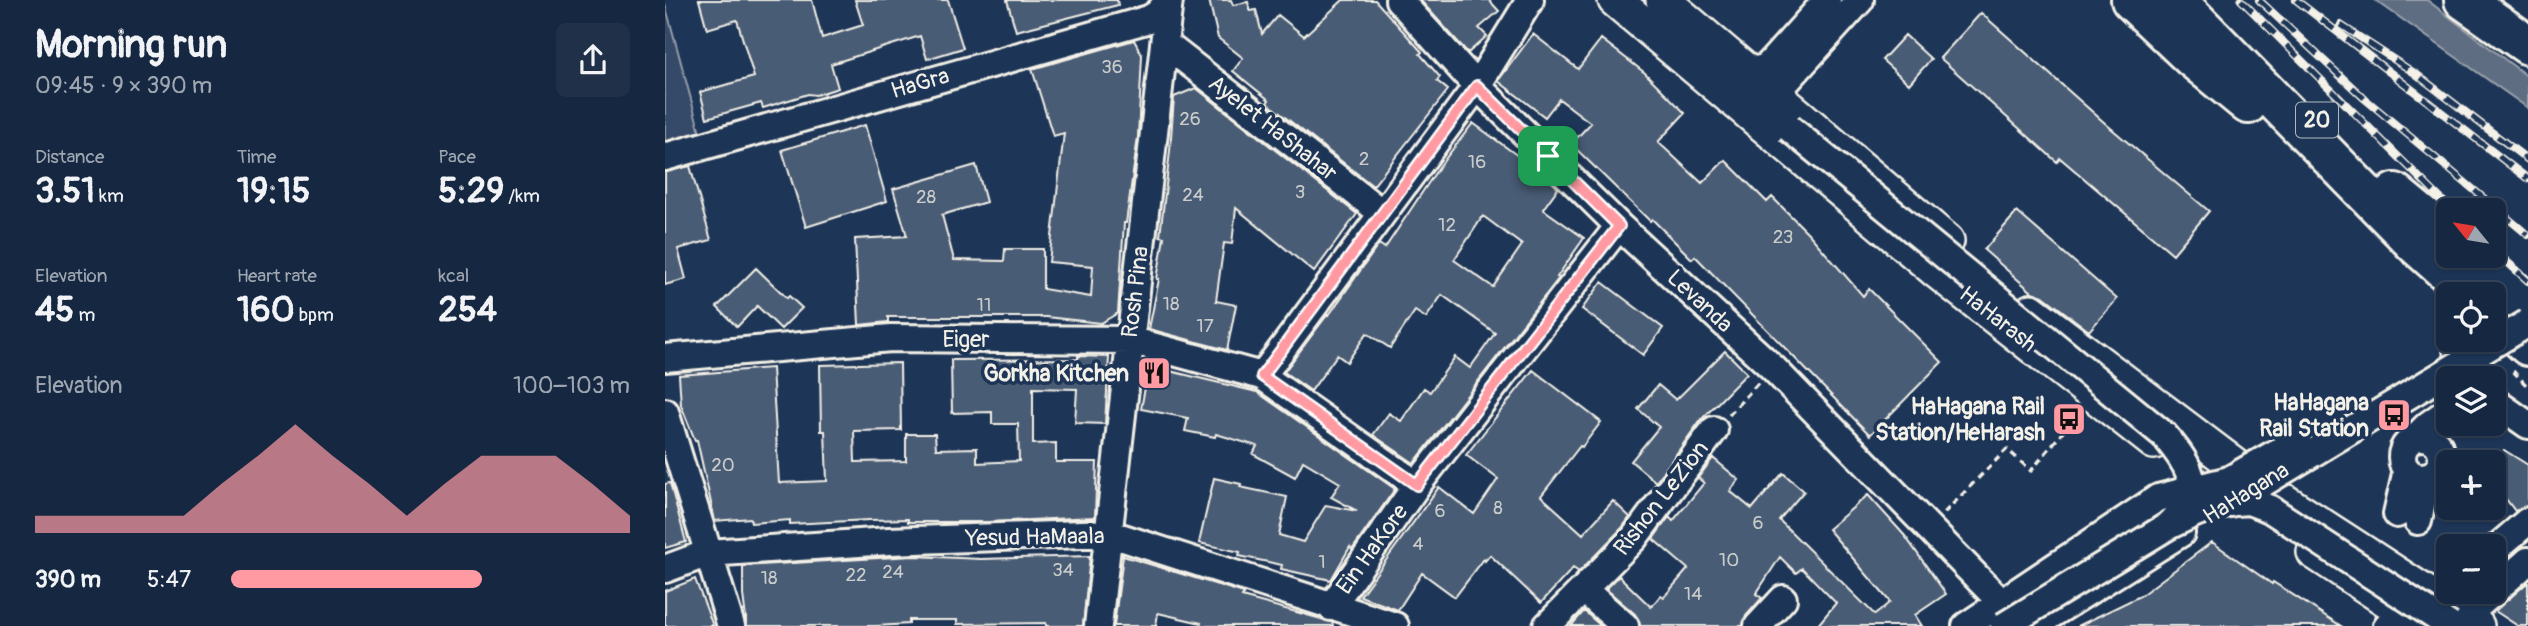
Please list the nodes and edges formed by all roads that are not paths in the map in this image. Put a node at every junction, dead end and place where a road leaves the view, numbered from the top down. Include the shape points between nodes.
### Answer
1 (1169, 0) edge
2 (1399, 0) edge
3 (1530, 0) edge
4 (1615, 0) edge
5 (1635, 0) edge
6 (1643, 0) edge
7 (1663, 0) edge
8 (1827, 0) edge
9 (1860, 0) edge
10 (2131, 0) edge
11 (2176, 0) edge
12 (2189, 0) edge
13 (2464, 0) edge
14 (2506, 0) edge
15 (2528, 15) edge
16 (1164, 43) junction
17 (2528, 45) edge
18 (1730, 68) junction
19 (1477, 86) junction
20 (1788, 117) junction
21 (665, 157) edge
22 (1382, 213) junction
23 (1619, 226) junction
24 (2432, 241) edge
25 (2485, 268) edge
26 (2462, 282) edge
27 (2528, 304) edge
28 (2506, 319) edge
29 (2528, 323) edge
30 (2506, 326) edge
31 (1130, 340) junction
32 (2528, 346) edge
33 (2452, 352) edge
34 (665, 358) edge
35 (1262, 376) junction
36 (2506, 409) edge
37 (665, 412) edge
38 (2436, 421) edge
39 (2528, 425) edge
40 (1714, 430) road end
41 (1417, 485) junction
42 (2408, 518) dead end
43 (2528, 520) edge
44 (2174, 529) junction
45 (1108, 533) junction
46 (2506, 539) edge
47 (708, 552) junction
48 (2528, 561) edge
49 (665, 569) edge
50 (1585, 590) junction
51 (1783, 599) dead end
52 (1331, 607) junction
53 (2420, 612) edge
54 (2005, 618) edge
55 (2464, 623) edge
56 (2044, 625) edge
57 (731, 626) edge
58 (1098, 626) edge
59 (1395, 626) edge
60 (1548, 626) edge
61 (1625, 626) edge
62 (1758, 626) edge
63 (1966, 626) edge

1 - 16 street, Rosh Pina
1 - 21 street, HaGra via 1149,19
2 - 19 street, Levanda
3 - 19 street
4 - 53 main road, HaHarash via 1935,270 2175,458
5 - 18 street
6 - 18 street
7 - 18 main road, HaHarash
8 - 18 street via 1767,67 1754,71
9 - 20 street via 1785,83 1782,92
10 - 24 highway via 2191,57
11 - 24 highway
12 - 24 highway, 20 via 2389,187
13 - 17 highway
14 - 15 highway
16 - 22 street, Ayelet HaShahar
16 - 31 street, Rosh Pina
18 - 20 main road, HaHarash
19 - 22 street
19 - 23 street, Levanda
20 - 44 street, bridge via 2164,435 2183,458 2192,484
20 - 53 main road, HaHarash
22 - 35 street
23 - 41 street, Ein HaKore
23 - 54 street, Levanda via 1773,368
24 - 26 highway
25 - 27 highway
27 - 28 street
29 - 44 street, HaHagana, bridge
30 - 32 highway
31 - 34 street, Eiger via 891,338
31 - 35 street, Eiger
31 - 45 street, Rosh Pina
33 - 54 street, HaHagana, bridge via 2229,480 2158,498
35 - 41 street, Eiger
36 - 39 street
37 - 47 street
38 - 42 street via 2428,425 2425,439 2404,448 2403,463 2417,473
40 - 50 street, Rishon LeZion via 1635,538
41 - 52 street, Ein HaKore
43 - 46 street
44 - 54 street, bridge
44 - 55 street, bridge via 2213,506 2259,503
44 - 56 street, HaHagana
45 - 47 street, Yesud HaMaala
45 - 52 street, Yesud HaMaala
45 - 58 street, Rosh Pina
47 - 49 street, Yesud HaMaala
47 - 57 street
48 - 55 street
50 - 60 street, Rishon LeZion
50 - 61 street
51 - 62 street
52 - 59 street, Yesud HaMaala
53 - 55 main road
54 - 56 street, Levanda via 2022,610
54 - 63 street

